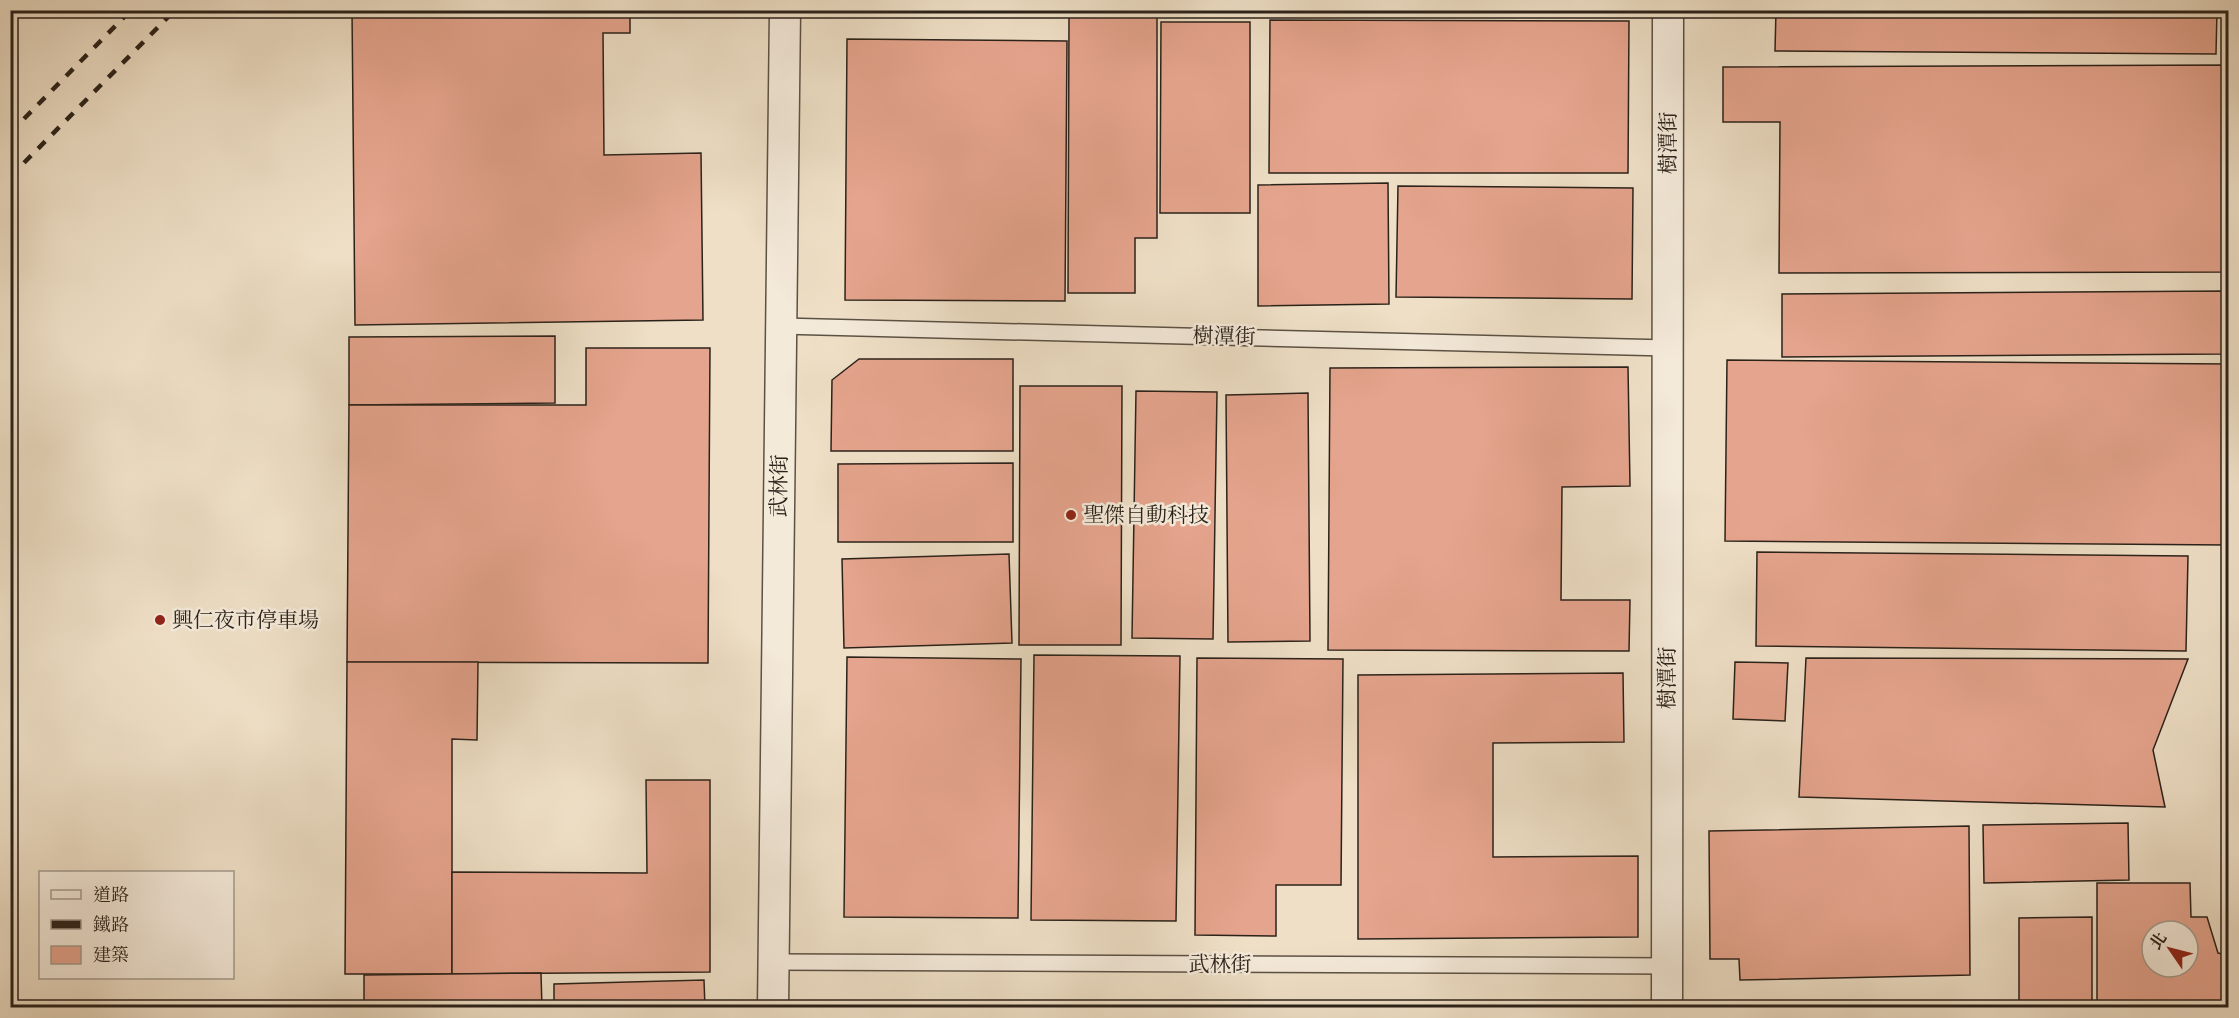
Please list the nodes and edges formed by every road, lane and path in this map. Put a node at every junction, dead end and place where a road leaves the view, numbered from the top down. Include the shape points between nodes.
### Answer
1 (785, 10) edge
2 (1668, 10) edge
3 (781, 326) junction
4 (1668, 348) junction
5 (773, 962) junction
6 (1667, 966) junction
7 (773, 1008) edge
8 (1667, 1008) edge

1 - 3 street, 武林街
2 - 4 street, 樹潭街
3 - 4 lane, 樹潭街
3 - 5 street, 武林街
4 - 6 street, 樹潭街
5 - 6 lane, 武林街
5 - 7 street, 武林街
6 - 8 street, 樹潭街

